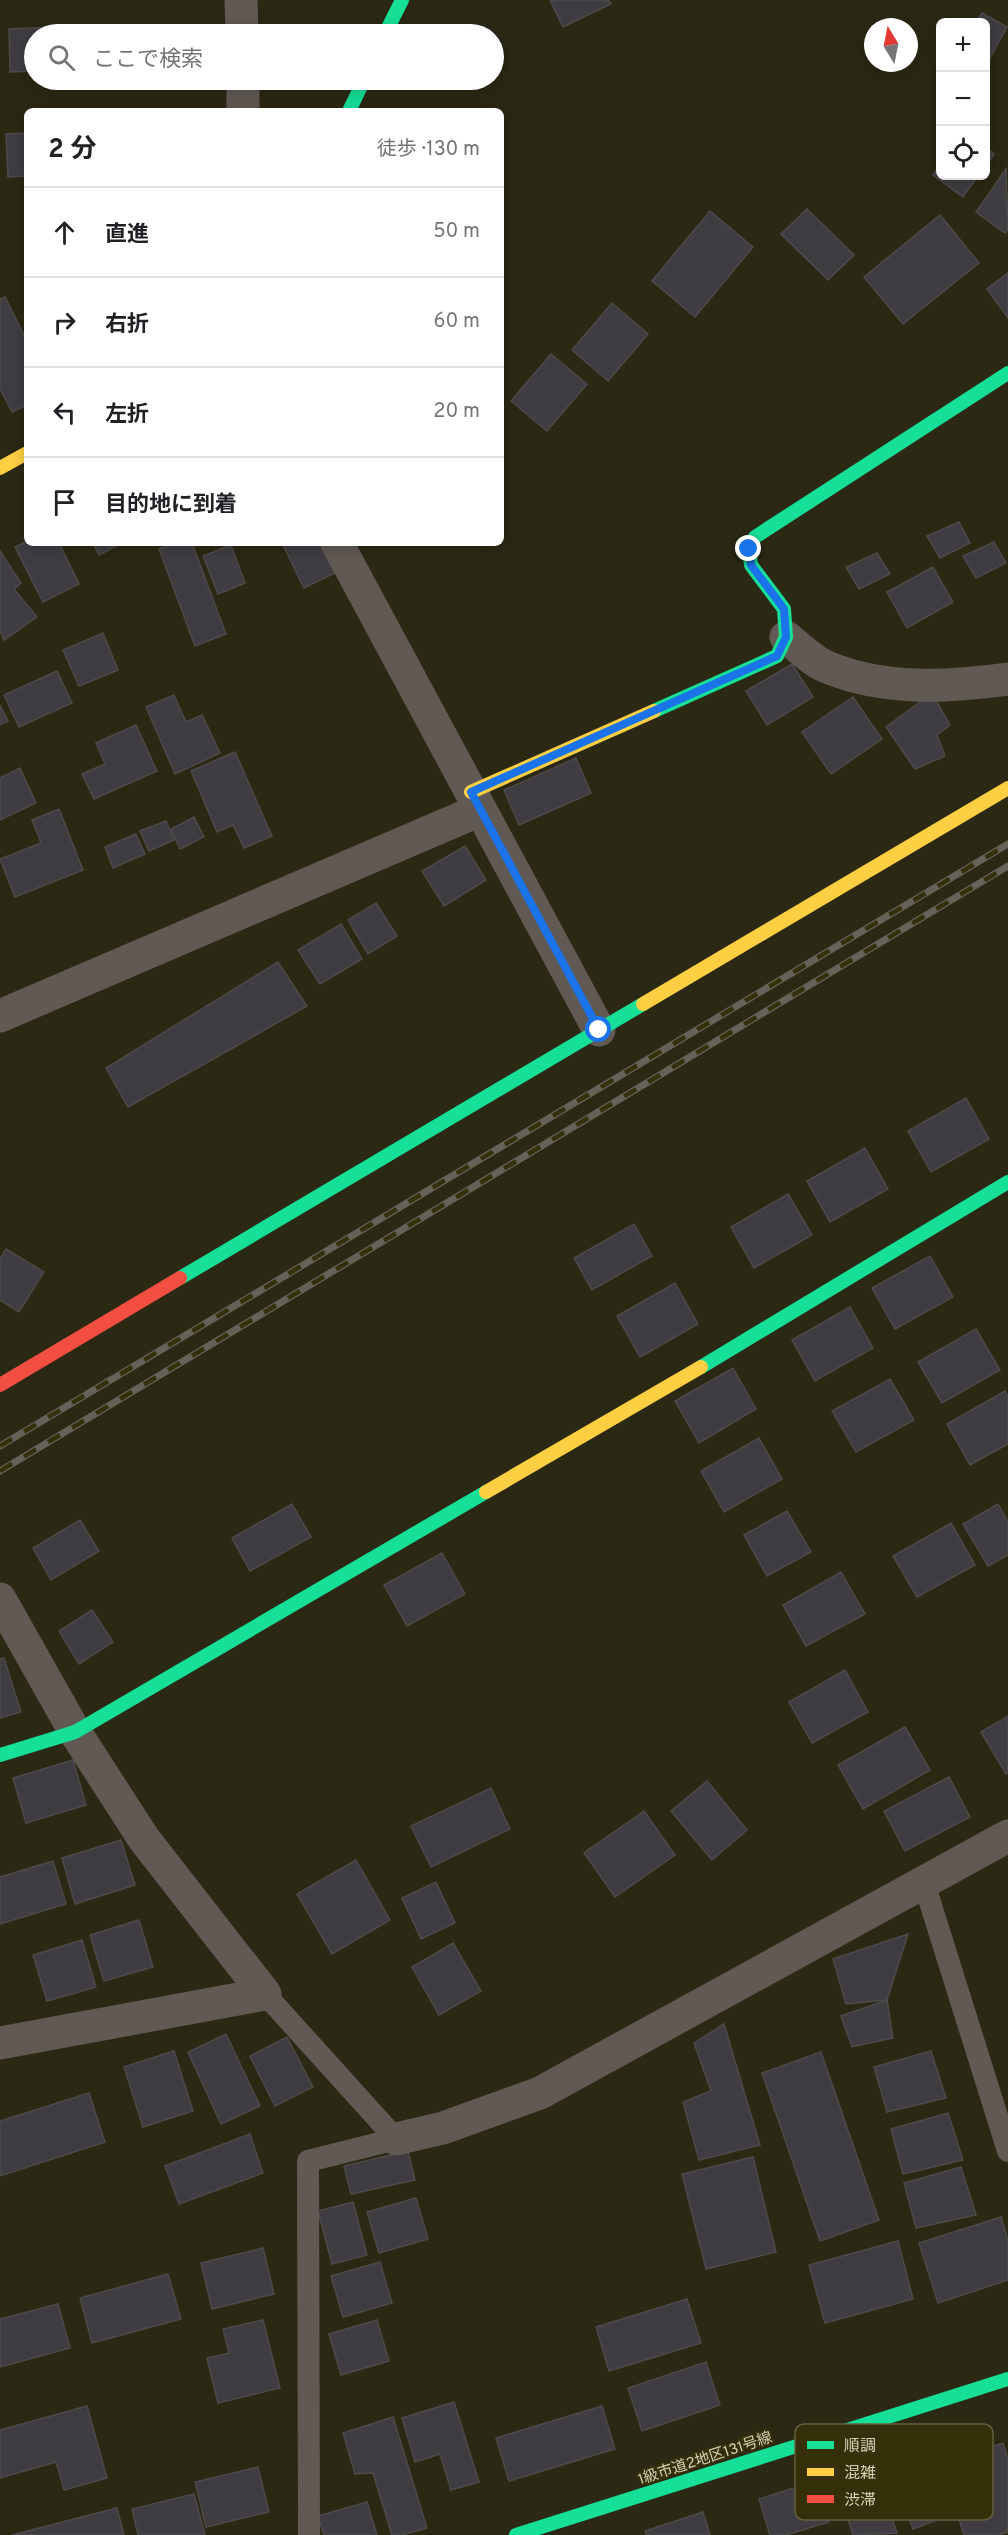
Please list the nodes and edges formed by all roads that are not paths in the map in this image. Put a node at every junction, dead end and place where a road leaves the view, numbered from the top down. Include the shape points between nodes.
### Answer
1 (241, 0) edge
2 (402, 0) edge
3 (242, 24) edge
4 (390, 24) edge
5 (243, 90) edge
6 (359, 90) edge
7 (243, 108) edge
8 (350, 108) edge
9 (1008, 373) edge
10 (24, 455) edge
11 (0, 468) edge
12 (339, 546) edge
13 (786, 637) junction
14 (1008, 679) edge
15 (1008, 788) edge
16 (475, 801) junction
17 (0, 1016) edge
18 (599, 1030) junction
19 (1008, 1182) edge
20 (0, 1385) edge
21 (0, 1599) edge
22 (75, 1732) junction
23 (0, 1755) edge
24 (1008, 1836) edge
25 (924, 1883) junction
26 (265, 1994) junction
27 (0, 2043) edge
28 (1002, 2112) edge
29 (396, 2139) junction
30 (1008, 2151) edge
31 (1008, 2379) edge
32 (866, 2424) edge
33 (795, 2447) edge
34 (309, 2535) edge
35 (516, 2535) edge

1 - 3 street
2 - 4 street
5 - 7 street
6 - 8 street
9 - 13 street via 755,537 749,549 751,565 784,609
10 - 11 street
12 - 16 street
13 - 14 street via 825,667 884,684 933,686
13 - 16 street via 777,656
15 - 18 street
16 - 17 street
16 - 18 street
18 - 20 street
19 - 22 street via 743,1342
21 - 22 street
22 - 23 street
22 - 26 street via 144,1839
24 - 25 street
25 - 28 lane
25 - 29 street via 540,2093 443,2128
26 - 27 street
26 - 29 lane
28 - 30 lane
29 - 34 lane via 308,2161
31 - 32 street, 1級市道2地区131号線
33 - 35 street, 1級市道2地区131号線

